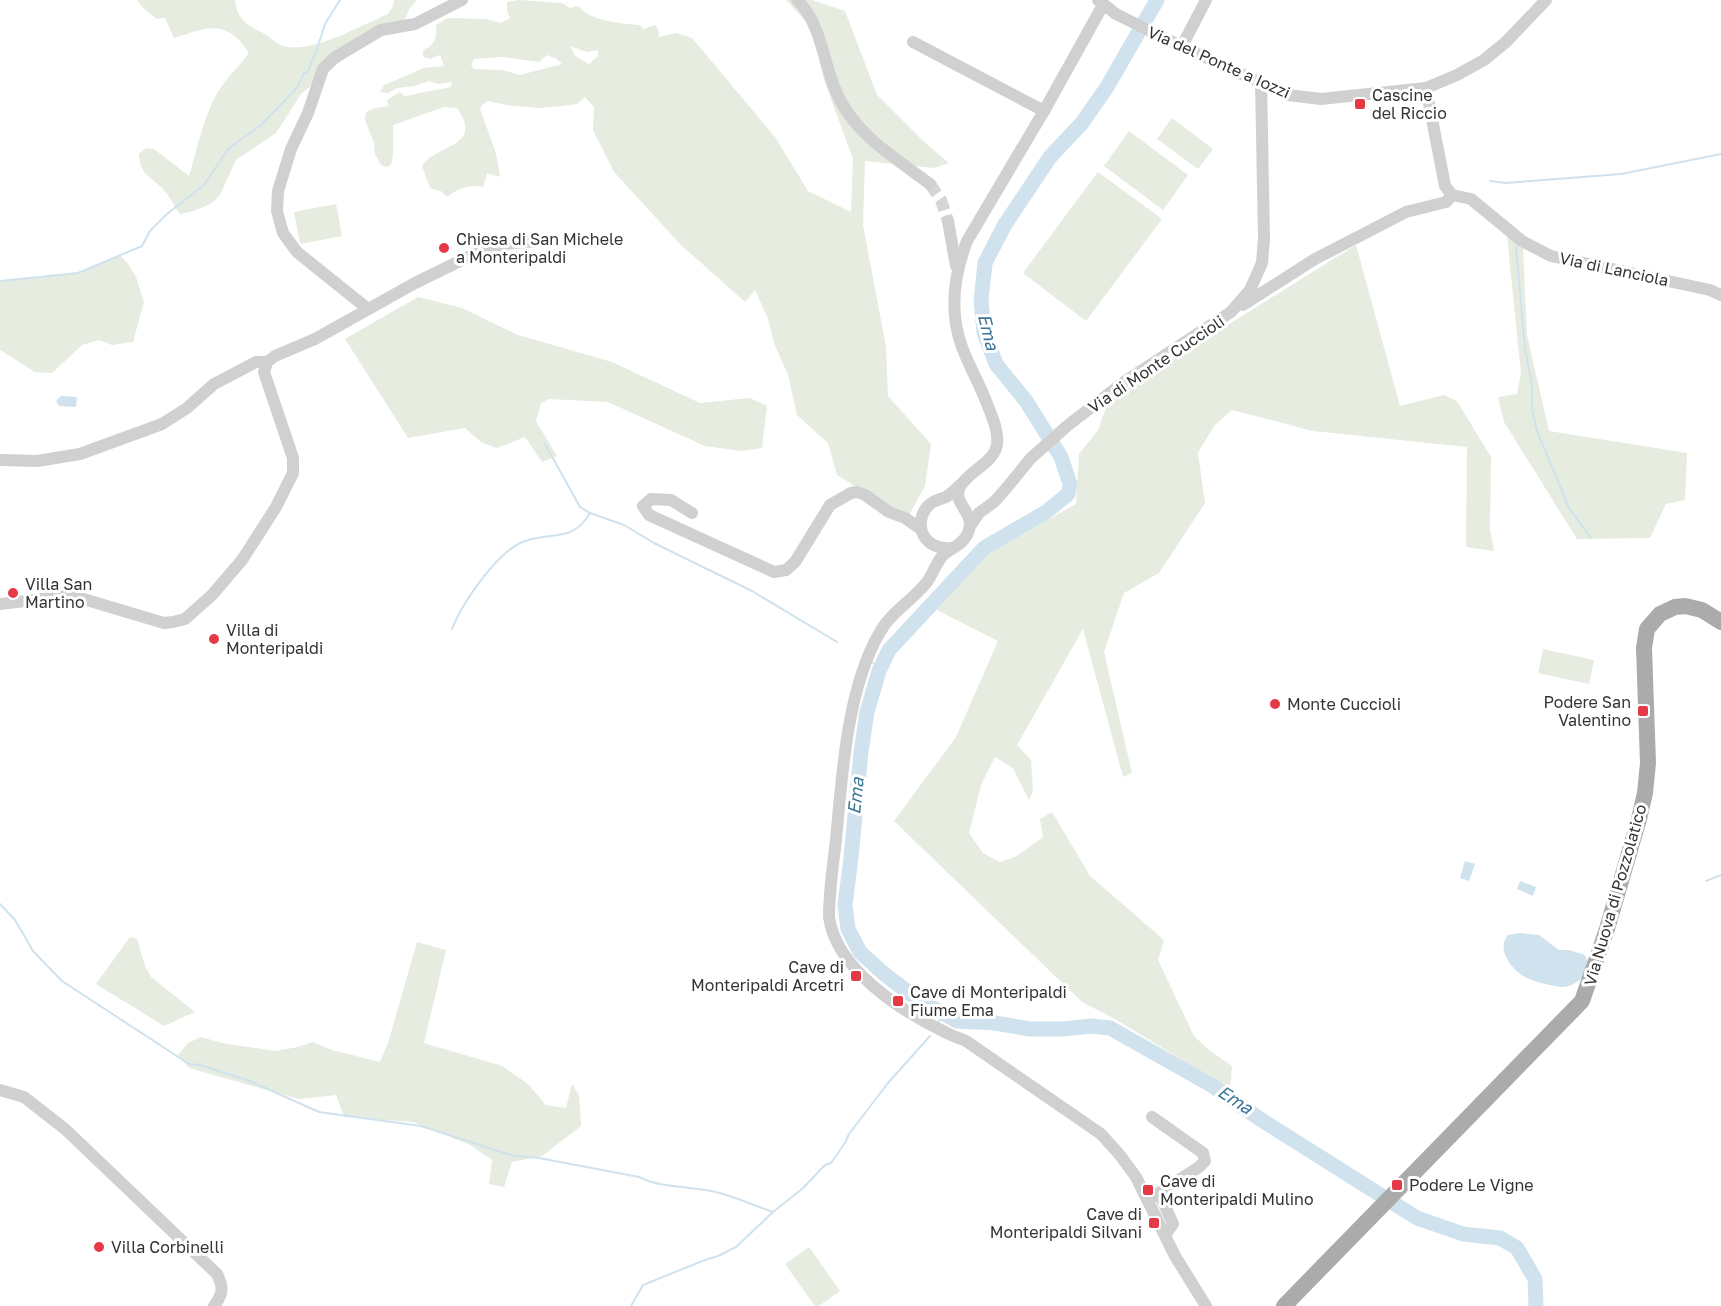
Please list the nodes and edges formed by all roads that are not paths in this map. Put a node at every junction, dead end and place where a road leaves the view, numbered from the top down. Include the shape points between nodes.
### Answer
1 (462, 0) edge
2 (798, 0) edge
3 (1206, 0) edge
4 (1546, 0) edge
5 (1107, 8) edge
6 (913, 42) dead end
7 (1182, 46) junction
8 (1261, 83) junction
9 (1426, 88) junction
10 (1044, 111) junction
11 (930, 184) tunnel mouth
12 (1452, 195) junction
13 (948, 221) tunnel mouth
14 (552, 240) dead end
15 (957, 270) junction
16 (1721, 295) edge
17 (368, 309) junction
18 (1231, 312) junction
19 (267, 362) junction
20 (0, 460) edge
21 (966, 478) junction
22 (939, 499) junction
23 (961, 504) junction
24 (986, 506) junction
25 (692, 513) dead end
26 (922, 514) junction
27 (905, 518) junction
28 (970, 526) junction
29 (921, 529) junction
30 (936, 547) junction
31 (952, 548) junction
32 (936, 566) junction
33 (0, 604) edge
34 (1721, 622) edge
35 (0, 1090) edge
36 (1152, 1117) dead end
37 (1154, 1196) junction
38 (214, 1306) edge
39 (1206, 1306) edge
40 (1284, 1306) edge

1 - 17 street via 415,24 381,30 322,69 278,191 277,211 283,232 297,252
2 - 11 street via 813,24 839,99 849,115 866,136
3 - 7 street
4 - 9 street, Via del Ponte a Iozzi via 1484,60
5 - 7 street, Via del Ponte a Iozzi
5 - 10 street
6 - 10 street
7 - 8 street, Via del Ponte a Iozzi
8 - 9 street, Via del Ponte a Iozzi via 1288,95 1321,99
8 - 18 street, Via di Monte Cuccioli via 1262,263 1250,290
9 - 12 street via 1445,186
10 - 15 street via 967,241
12 - 16 street, Via di Lanciola via 1471,200 1522,241 1551,256
12 - 18 street via 1446,202 1406,212 1315,259
13 - 15 street
14 - 17 street via 488,248
15 - 21 street via 956,325 998,441 992,455
17 - 19 street
18 - 24 street, Via di Monte Cuccioli via 1124,382 1066,426
19 - 20 street via 256,362 214,384 162,424 80,454 37,461
19 - 33 street via 264,372 293,458 293,473 242,560 212,596 185,619 164,623 66,596
21 - 22 street
21 - 23 street via 959,490
22 - 23 street
22 - 26 street
23 - 24 street via 969,508
23 - 28 street
24 - 28 street, Via di Monte Cuccioli
25 - 27 street via 671,500 651,499 643,506 650,515 774,572 786,570 795,562 830,505 851,493 865,495
26 - 27 street
26 - 29 street
27 - 29 street
28 - 31 street via 962,542
29 - 30 street
30 - 31 street
30 - 32 street
31 - 32 street
32 - 37 street via 917,593 881,629 857,693 847,737 830,926 848,959 883,994 915,1016 966,1041 1101,1134
34 - 40 main road, Via Nuova di Pozzolatico via 1702,610 1685,606 1660,614 1647,629 1645,793 1585,997
35 - 38 street via 24,1097 65,1129 217,1274 223,1286
36 - 37 street via 1203,1153 1205,1161
37 - 39 street via 1165,1235

